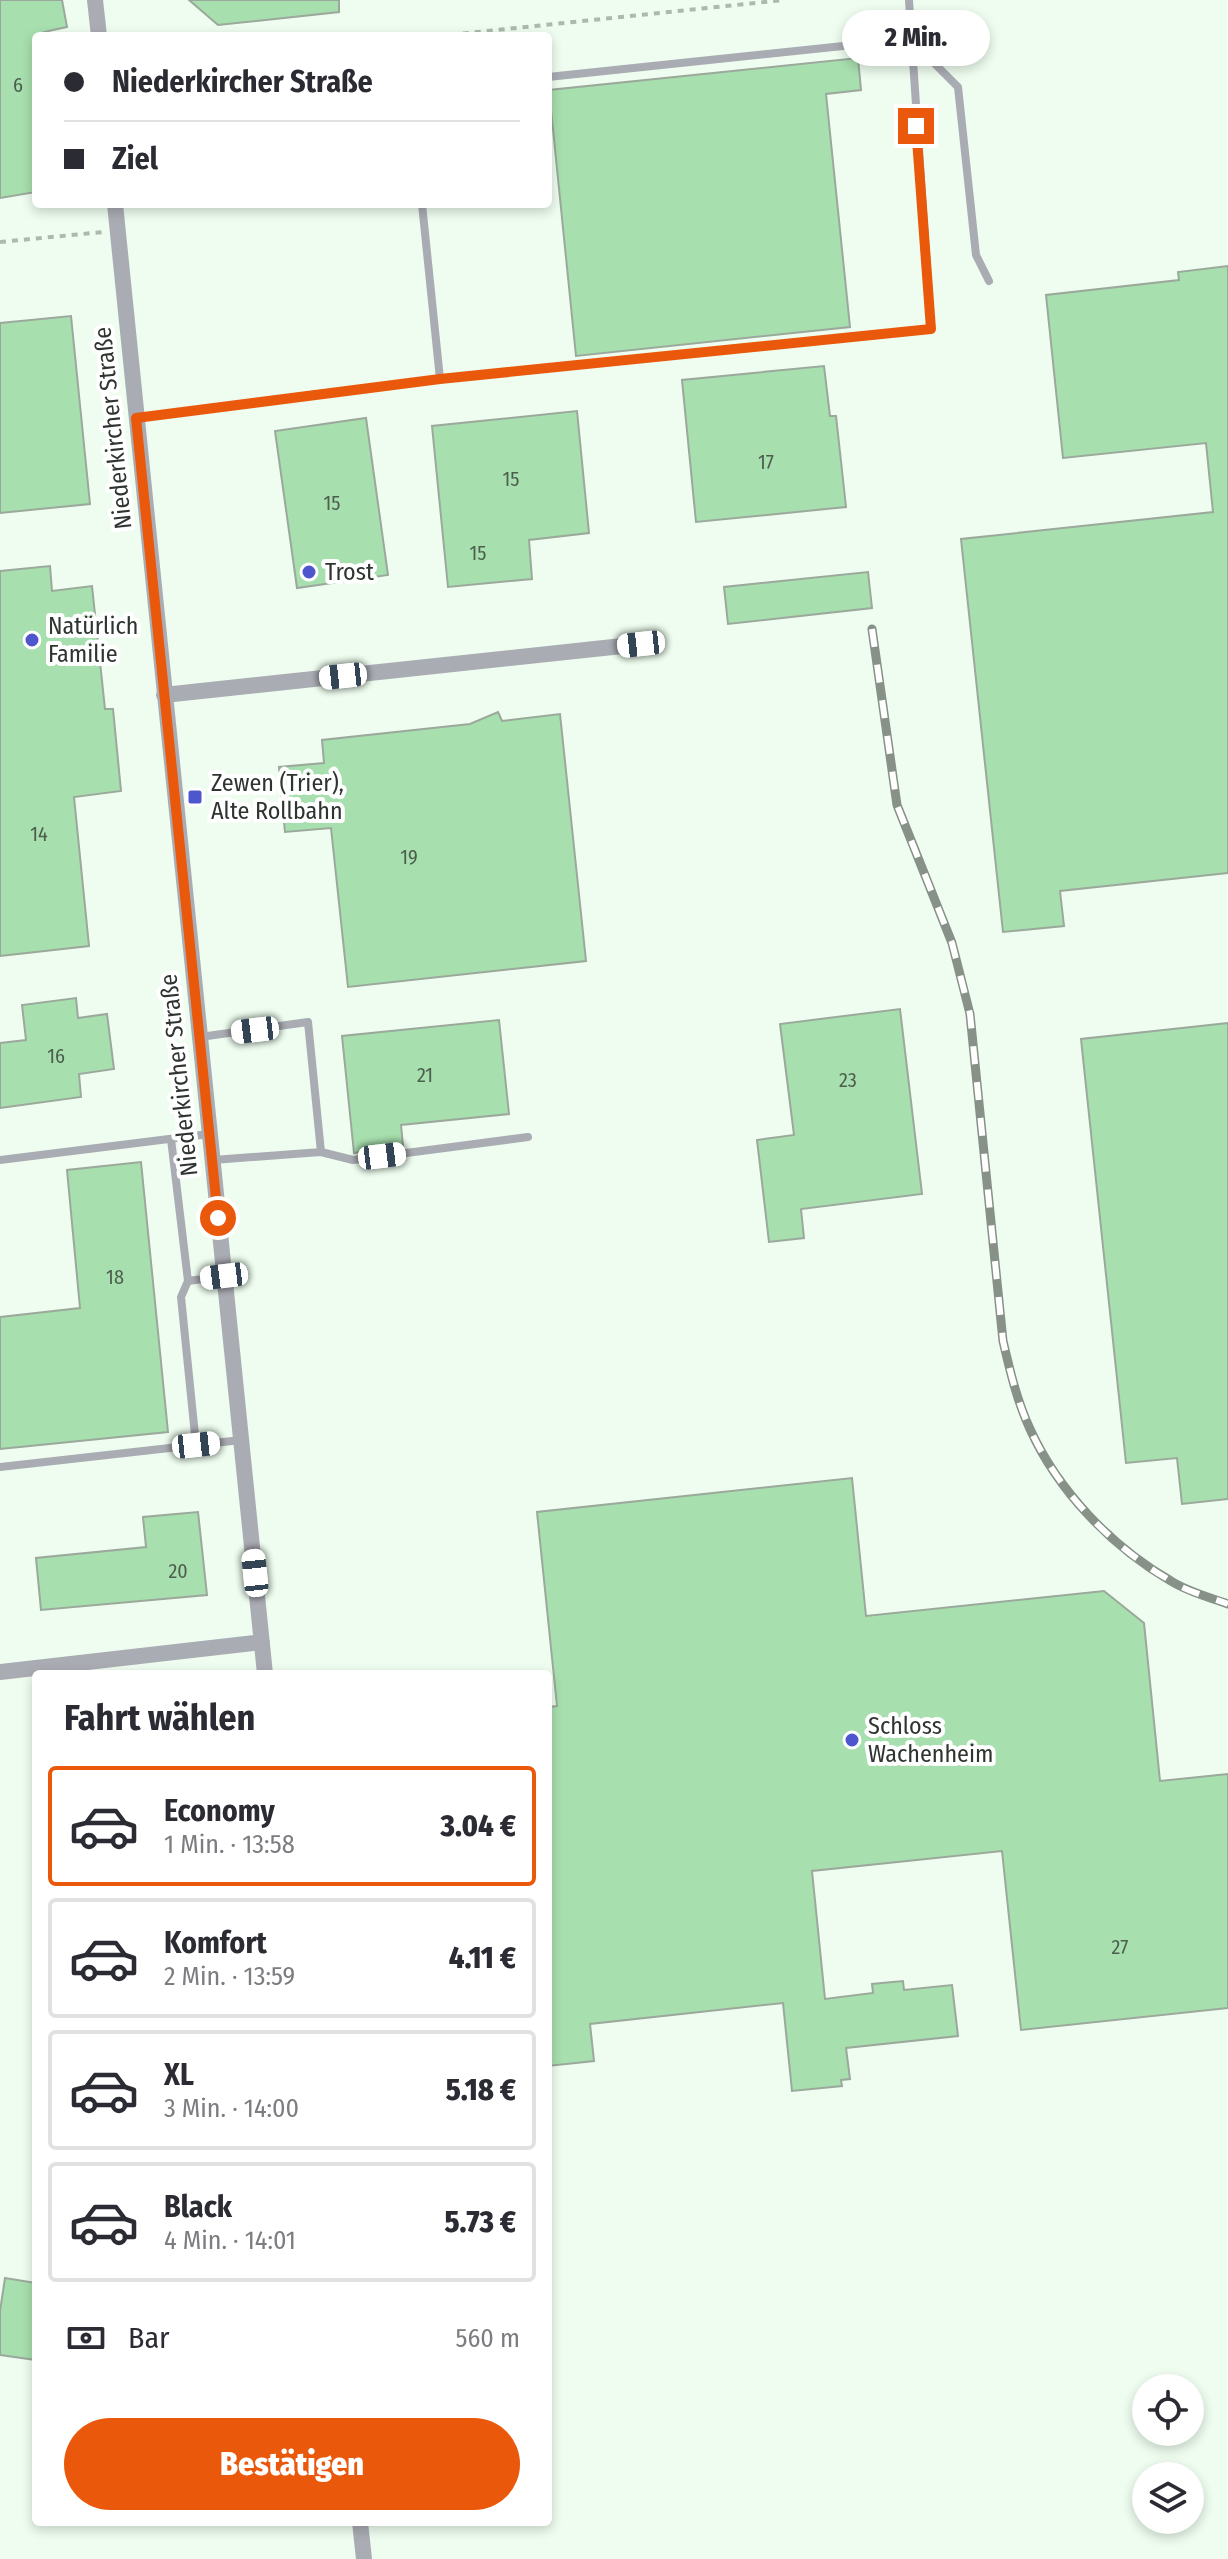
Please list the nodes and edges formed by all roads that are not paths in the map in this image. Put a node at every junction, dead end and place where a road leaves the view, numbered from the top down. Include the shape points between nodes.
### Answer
1 (95, 0) edge
2 (909, 0) edge
3 (99, 32) edge
4 (910, 39) junction
5 (552, 77) edge
6 (115, 208) edge
7 (422, 208) edge
8 (989, 281) dead end
9 (440, 379) junction
10 (136, 418) junction
11 (641, 644) dead end
12 (164, 695) junction
13 (199, 1037) junction
14 (209, 1134) junction
15 (528, 1137) dead end
16 (171, 1139) junction
17 (321, 1152) junction
18 (0, 1160) edge
19 (212, 1160) junction
20 (224, 1276) junction
21 (188, 1281) junction
22 (241, 1440) junction
23 (196, 1445) junction
24 (0, 1467) edge
25 (262, 1642) junction
26 (265, 1670) edge
27 (0, 1672) edge
28 (360, 2526) edge
29 (364, 2559) edge

1 - 3 street
2 - 4 lane
4 - 5 lane
4 - 8 lane via 958,87 976,255
4 - 9 lane via 931,329
6 - 10 street, Niederkircher Straße
7 - 9 lane
9 - 10 lane
10 - 12 street, Niederkircher Straße
11 - 12 street
12 - 13 street, Niederkircher Straße
13 - 14 street, Niederkircher Straße
13 - 17 lane via 308,1022
14 - 16 lane
14 - 19 street, Niederkircher Straße
15 - 17 lane via 353,1160
16 - 18 lane
16 - 21 lane
17 - 19 lane
19 - 20 street, Niederkircher Straße
20 - 21 lane
20 - 22 street, Niederkircher Straße
21 - 23 lane via 180,1304
22 - 23 lane
22 - 25 street, Niederkircher Straße
23 - 24 lane
25 - 26 street, Niederkircher Straße
25 - 27 street
28 - 29 street

